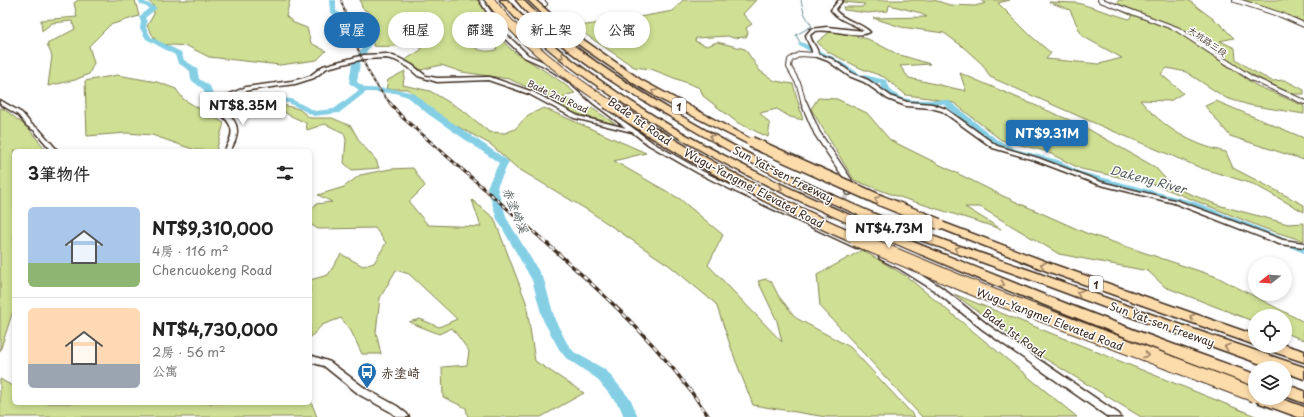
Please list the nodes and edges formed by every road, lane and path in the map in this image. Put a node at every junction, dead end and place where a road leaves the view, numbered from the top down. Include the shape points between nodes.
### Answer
1 (482, 0) edge
2 (490, 0) edge
3 (503, 0) edge
4 (518, 0) edge
5 (531, 0) edge
6 (540, 0) edge
7 (840, 0) edge
8 (1100, 0) edge
9 (1235, 0) edge
10 (545, 4) dead end
11 (1304, 25) edge
12 (815, 53) junction
13 (0, 102) edge
14 (1304, 102) edge
15 (632, 131) junction
16 (53, 149) edge
17 (229, 149) edge
18 (849, 192) dead end
19 (825, 217) tunnel mouth
20 (816, 226) junction
21 (1300, 245) edge
22 (1248, 338) edge
23 (1292, 353) edge
24 (1304, 357) edge
25 (312, 359) edge
26 (1304, 373) edge
27 (1248, 377) edge
28 (1248, 392) edge
29 (1292, 393) edge
30 (1304, 397) edge
31 (1282, 405) edge
32 (1304, 413) edge
33 (404, 417) edge
34 (1116, 417) edge

1 - 15 street, Bade 1st Road via 506,37 526,56 571,81
2 -> 28 highway, Wugu-Yangmei Elevated Road, bridge via 535,49 578,83 633,121 731,178 831,228 992,297
3 -> 27 highway, Sun Yat-sen Freeway / 1 via 544,41 601,85 660,124 759,178 831,212 1065,310
26 -> 4 highway, Sun Yat-sen Freeway / 1 via 944,244 820,194 654,104 565,43
22 -> 5 highway, 1, bridge via 1051,268 939,224 751,142 665,98 610,63 565,31
6 - 10 street
7 - 12 street via 834,10 836,14 844,21 868,32 835,28 813,30 808,39
8 - 14 street, 大坑路三段 via 1177,29 1251,78
9 - 11 street
12 - 18 street via 796,55 790,60 789,66 817,133 849,181
12 - 21 street via 851,75 866,80 890,98 906,104 932,106 944,110 995,147 1099,183 1176,202 1288,244
13 - 16 street via 20,114
15 - 17 street, Bade 2nd Road via 576,117 531,93 488,78 430,79 397,59 386,56 353,59 325,67 306,79 248,88 216,102 214,104 227,115 234,127 234,140
15 - 20 street, Bade 1st Road via 700,172
19 - 20 street
20 - 34 street, Bade 1st Road via 903,267 1020,352
23 - 24 highway
25 - 33 street via 327,364 363,392
29 - 30 highway
31 - 32 highway

